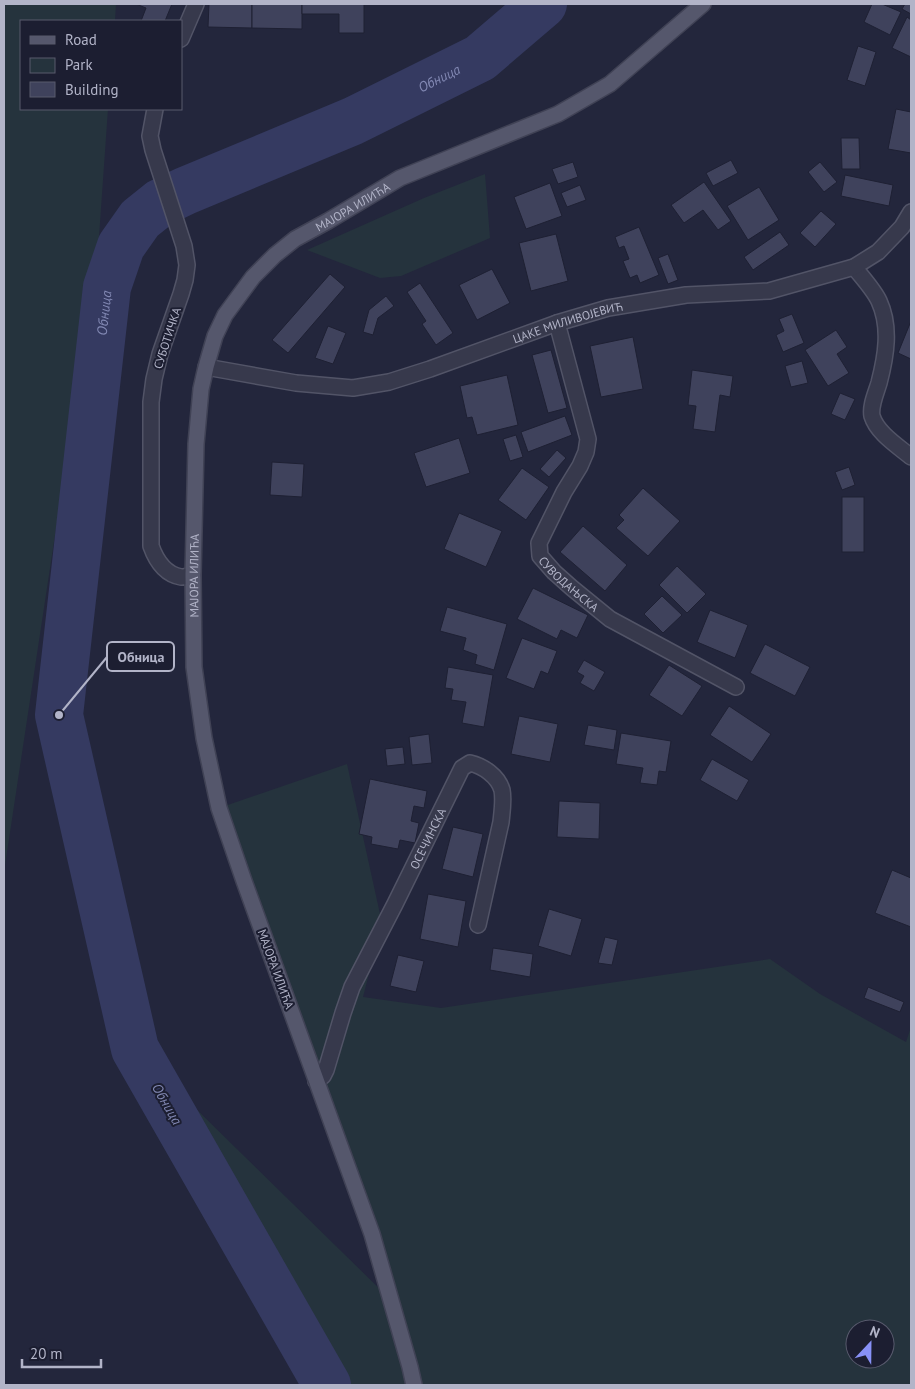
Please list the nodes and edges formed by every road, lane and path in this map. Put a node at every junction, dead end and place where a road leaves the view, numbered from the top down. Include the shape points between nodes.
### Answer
1 (196, 4) edge
2 (702, 4) edge
3 (182, 37) edge
4 (155, 110) edge
5 (911, 212) edge
6 (854, 267) junction
7 (557, 323) junction
8 (206, 367) junction
9 (911, 457) edge
10 (193, 575) junction
11 (736, 687) dead end
12 (478, 925) dead end
13 (316, 1081) junction
14 (414, 1385) edge

1 - 3 street
2 - 8 main road, МАЈОРА ИЛИЋА via 610,84 558,114 400,178 294,238 253,277 225,315
4 - 10 street, СУБОТИЧКА via 150,136 187,265 154,379 151,546 161,566 181,577
5 - 6 street, ЦАКЕ МИЛИВОЈЕВИЋ via 902,227 878,252
6 - 7 street, ЦАКЕ МИЛИВОЈЕВИЋ via 769,291 686,295 608,308
6 - 9 street via 879,300 887,326 886,349 872,414 884,433
7 - 8 street, ЦАКЕ МИЛИВОЈЕВИЋ via 430,369 389,382 353,388 296,383
7 - 11 street, СУВОДАЊСКА via 588,439 580,466 539,543 540,556 572,588 610,618
8 - 10 main road, МАЈОРА ИЛИЋА via 196,444
10 - 13 main road, МАЈОРА ИЛИЋА via 194,667 218,808
12 - 13 street, ОСЕЧИНСКА via 503,806 502,789 492,775 480,765 470,763 462,768 352,987 326,1070
13 - 14 main road, МАЈОРА ИЛИЋА via 372,1234

